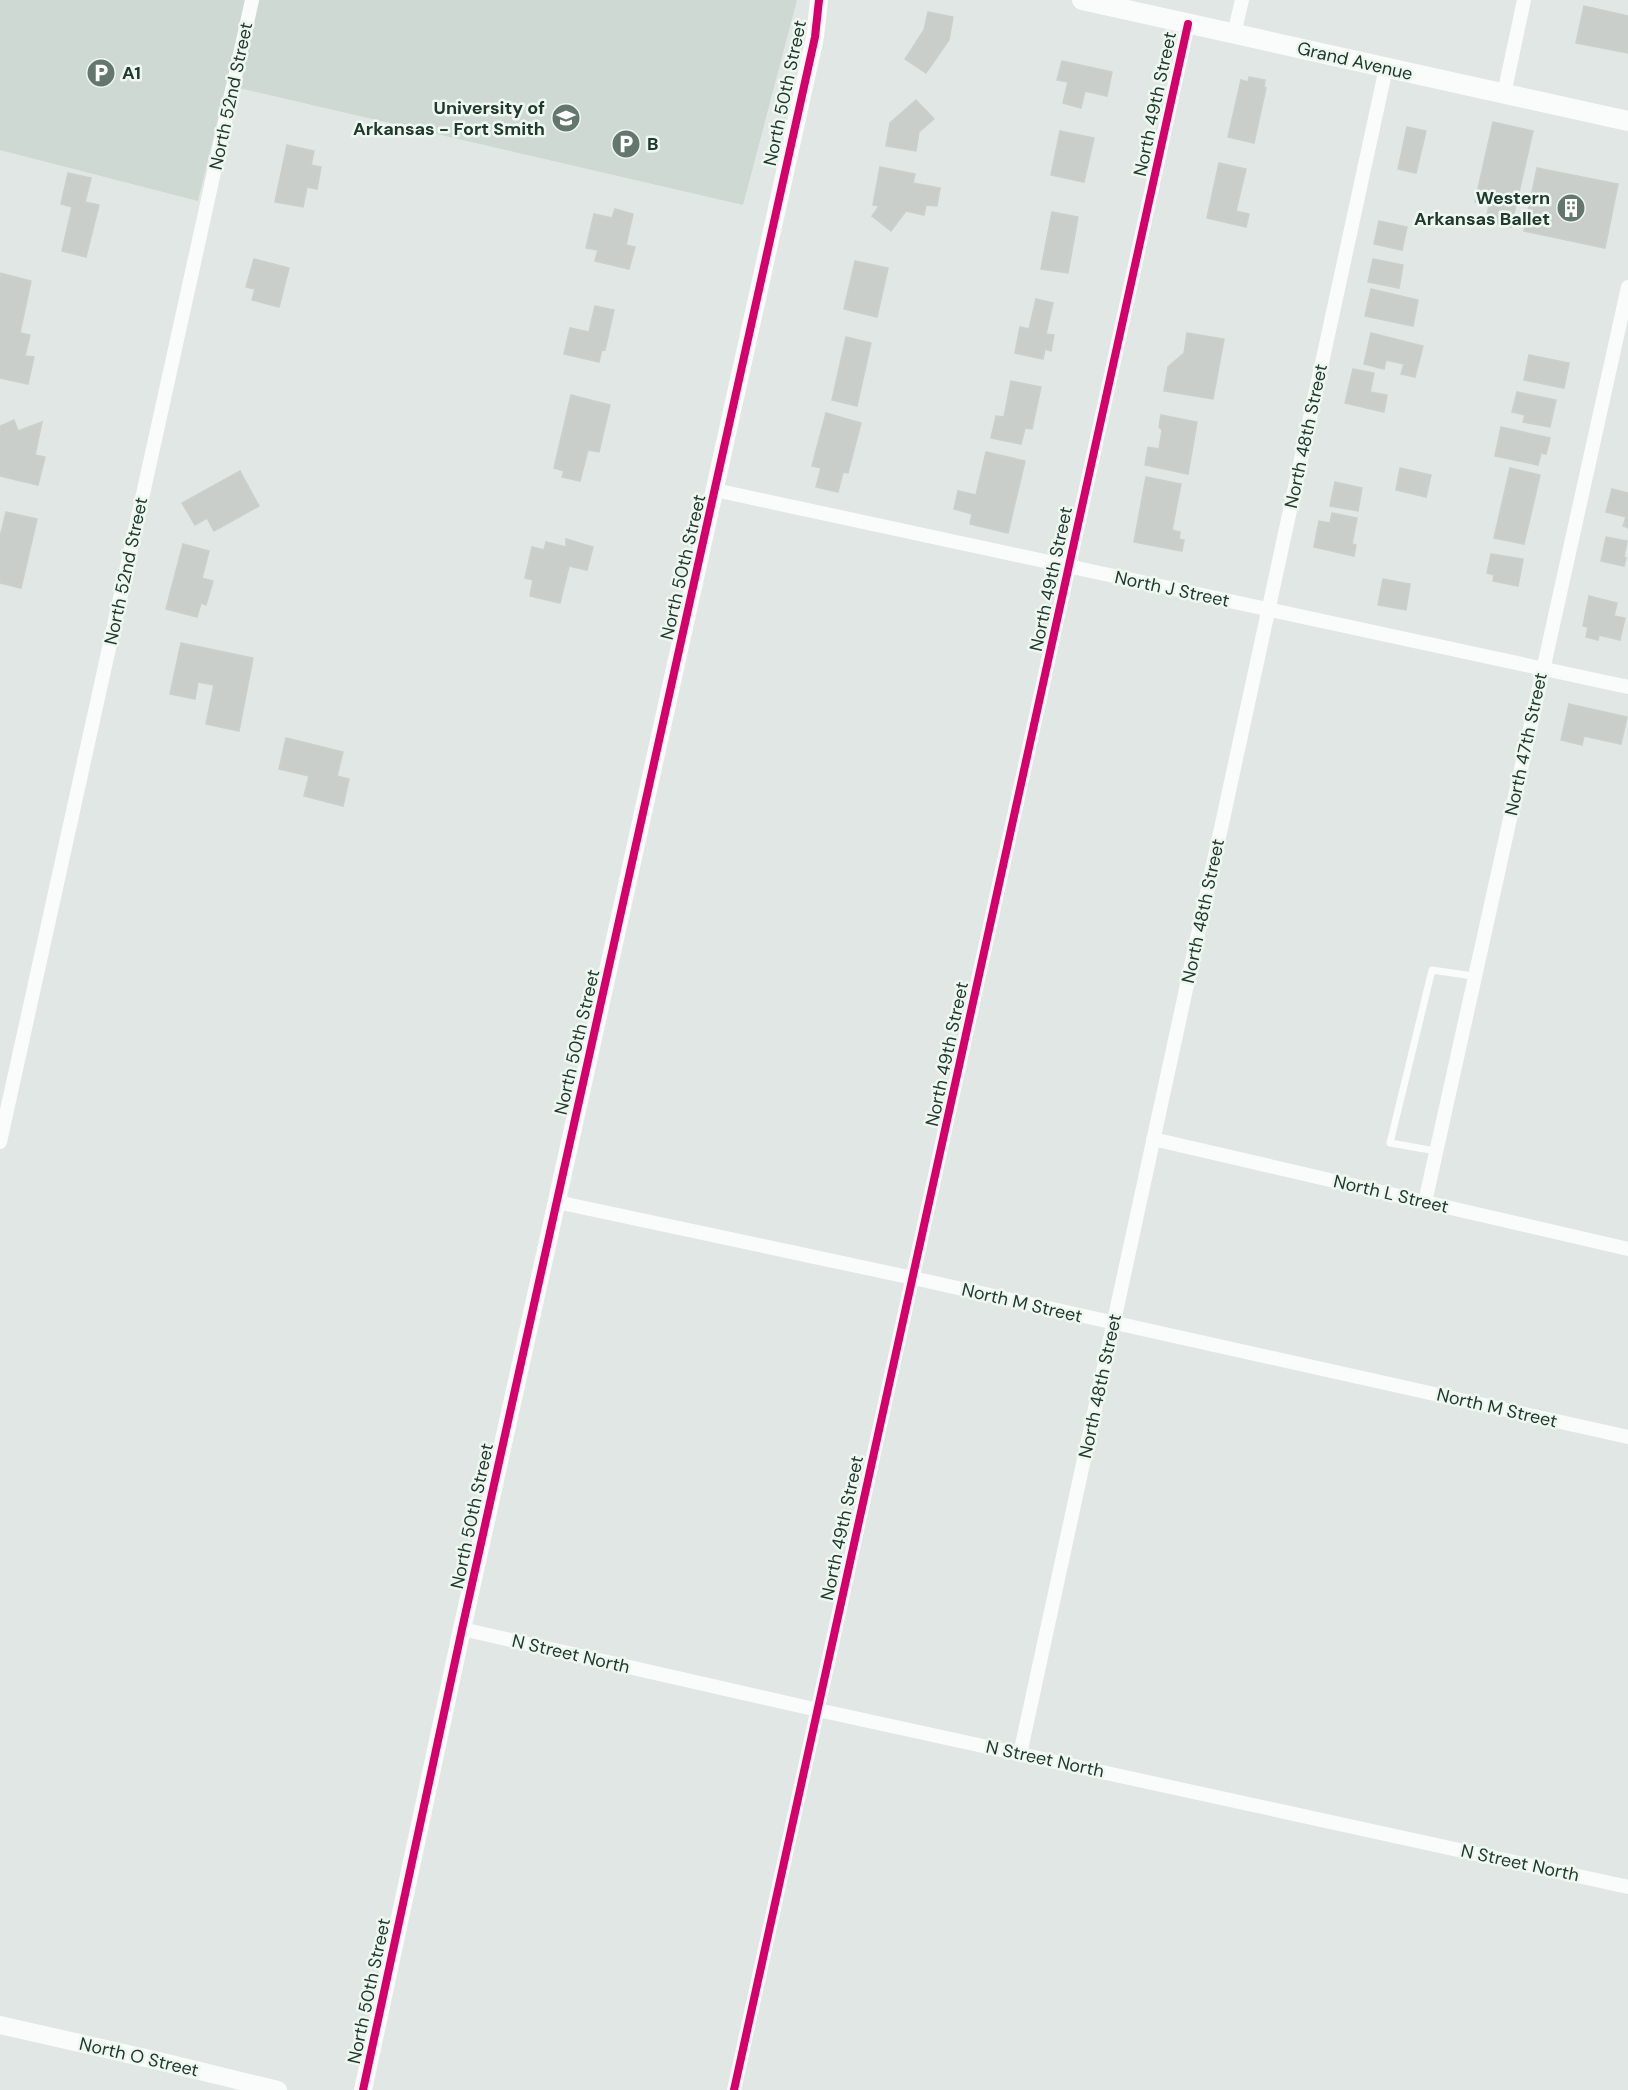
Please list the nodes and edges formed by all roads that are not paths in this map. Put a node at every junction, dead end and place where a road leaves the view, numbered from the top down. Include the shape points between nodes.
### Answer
1 (252, 0) edge
2 (819, 0) edge
3 (1082, 0) edge
4 (1242, 0) edge
5 (1524, 0) edge
6 (1188, 24) junction
7 (1234, 34) junction
8 (1386, 68) junction
9 (1504, 94) junction
10 (1628, 122) edge
11 (1628, 287) edge
12 (715, 490) junction
13 (1069, 567) junction
14 (1268, 610) junction
15 (1543, 669) junction
16 (1628, 687) edge
17 (1473, 976) junction
18 (1153, 1139) junction
19 (0, 1142) edge
20 (1436, 1150) junction
21 (557, 1202) junction
22 (1425, 1202) junction
23 (1628, 1249) edge
24 (913, 1278) junction
25 (1113, 1323) junction
26 (1628, 1437) edge
27 (462, 1629) junction
28 (818, 1710) junction
29 (1020, 1754) junction
30 (1628, 1887) edge
31 (0, 2025) edge
32 (278, 2090) edge
33 (363, 2090) edge
34 (734, 2090) edge

1 - 19 street, North 52nd Street
2 - 12 street, North 50th Street via 815,37
3 - 6 main road, Grand Avenue
4 - 7 street
5 - 9 street
6 - 7 main road, Grand Avenue
6 - 13 street, North 49th Street
7 - 8 main road, Grand Avenue
8 - 9 main road, Grand Avenue
8 - 14 street, North 48th Street
9 - 10 main road, Grand Avenue
11 - 15 street, North 47th Street
12 - 13 street, North J Street
12 - 21 street, North 50th Street
13 - 14 street, North J Street
13 - 24 street, North 49th Street
14 - 15 street, North J Street
14 - 18 street, North 48th Street
15 - 16 street, North J Street
15 - 17 street, North 47th Street
17 - 20 street, North 47th Street
17 - 20 lane via 1432,970 1390,1143
18 - 22 street, North L Street
18 - 25 street, North 48th Street
20 - 22 street, North 47th Street
21 - 24 street, North M Street
21 - 27 street, North 50th Street
22 - 23 street, North L Street
24 - 25 street, North M Street
24 - 28 street, North 49th Street
25 - 26 street, North M Street
25 - 29 street, North 48th Street
27 - 28 street, N Street North
27 - 33 street, North 50th Street
28 - 29 street, N Street North
28 - 34 street, North 49th Street
29 - 30 street, N Street North
31 - 32 street, North O Street

